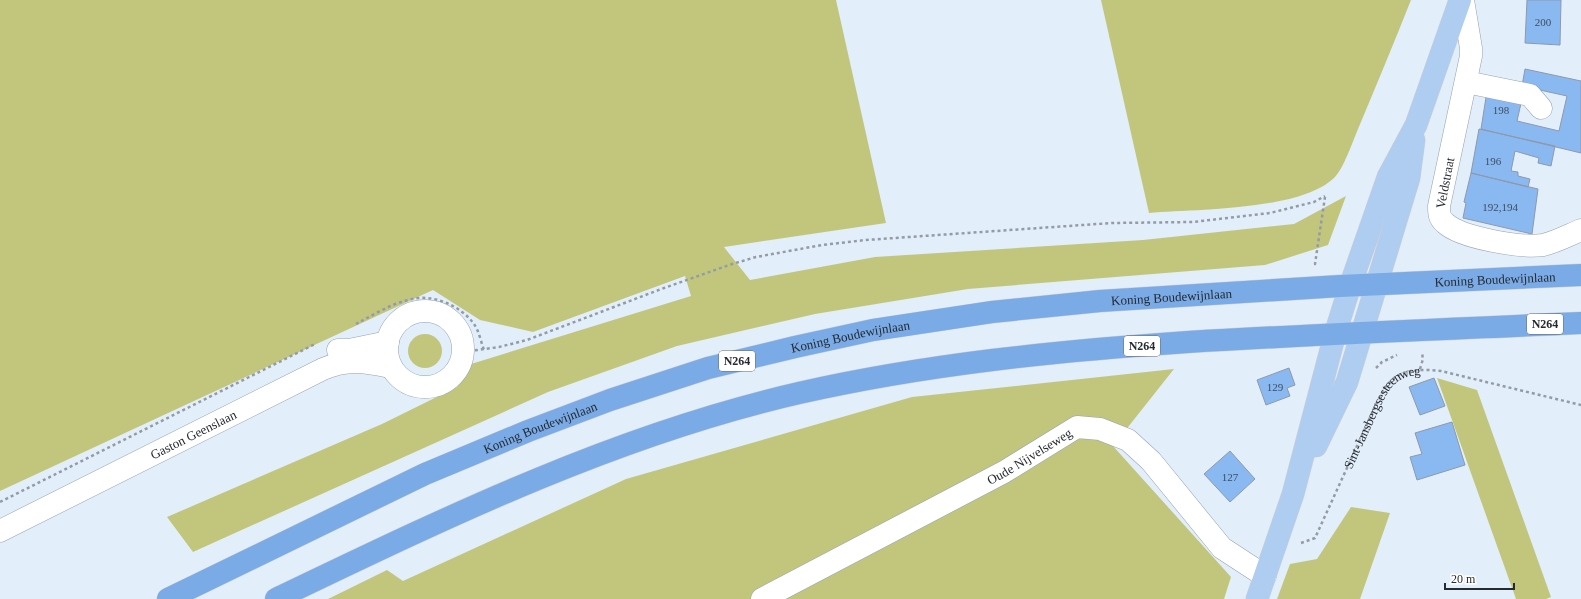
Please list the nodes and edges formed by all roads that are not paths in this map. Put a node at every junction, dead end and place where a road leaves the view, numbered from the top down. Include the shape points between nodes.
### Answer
1 (1460, 0) edge
2 (1463, 0) edge
3 (1466, 82) junction
4 (1542, 108) dead end
5 (1416, 125) junction
6 (1581, 230) edge
7 (1581, 275) edge
8 (1376, 284) junction
9 (1350, 286) junction
10 (1581, 323) edge
11 (1361, 333) junction
12 (1335, 334) junction
13 (388, 342) junction
14 (392, 367) junction
15 (1294, 494) junction
16 (0, 515) edge
17 (0, 531) edge
18 (1265, 576) junction
19 (168, 599) edge
20 (276, 599) edge
21 (762, 599) edge
22 (1257, 599) edge

1 - 5 main road
2 - 3 street, Veldstraat via 1471,48
3 - 4 street via 1530,95
3 - 6 street, Veldstraat via 1439,206 1439,216 1444,223 1472,237 1528,246 1545,244
5 - 8 main road via 1409,178
5 - 9 main road via 1388,177
7 - 8 highway, Koning Boudewijnlaan / N264
8 - 9 highway, Koning Boudewijnlaan / N264
8 - 11 main road
9 - 12 main road
9 - 19 highway, Koning Boudewijnlaan / N264 via 1100,301 992,312 874,330 708,368 610,400 425,474
10 - 11 highway, N264
11 - 12 highway, N264
11 - 15 main road via 1347,382
12 - 15 main road
12 - 20 highway, N264 via 1161,344 1047,354 877,377 796,394 724,413 576,463 443,519
13 - 14 street via 387,351
13 - 14 street via 394,327 401,320 420,311 446,317 461,337 461,362 445,382 431,387 416,386 399,377
13 - 16 street, Gaston Geenslaan via 323,355
14 - 17 street, Gaston Geenslaan via 366,362 336,363
15 - 18 main road
18 - 21 street, Oude Nijvelseweg via 1222,548 1151,461 1128,440 1100,429 1077,427 1004,472
18 - 22 main road

